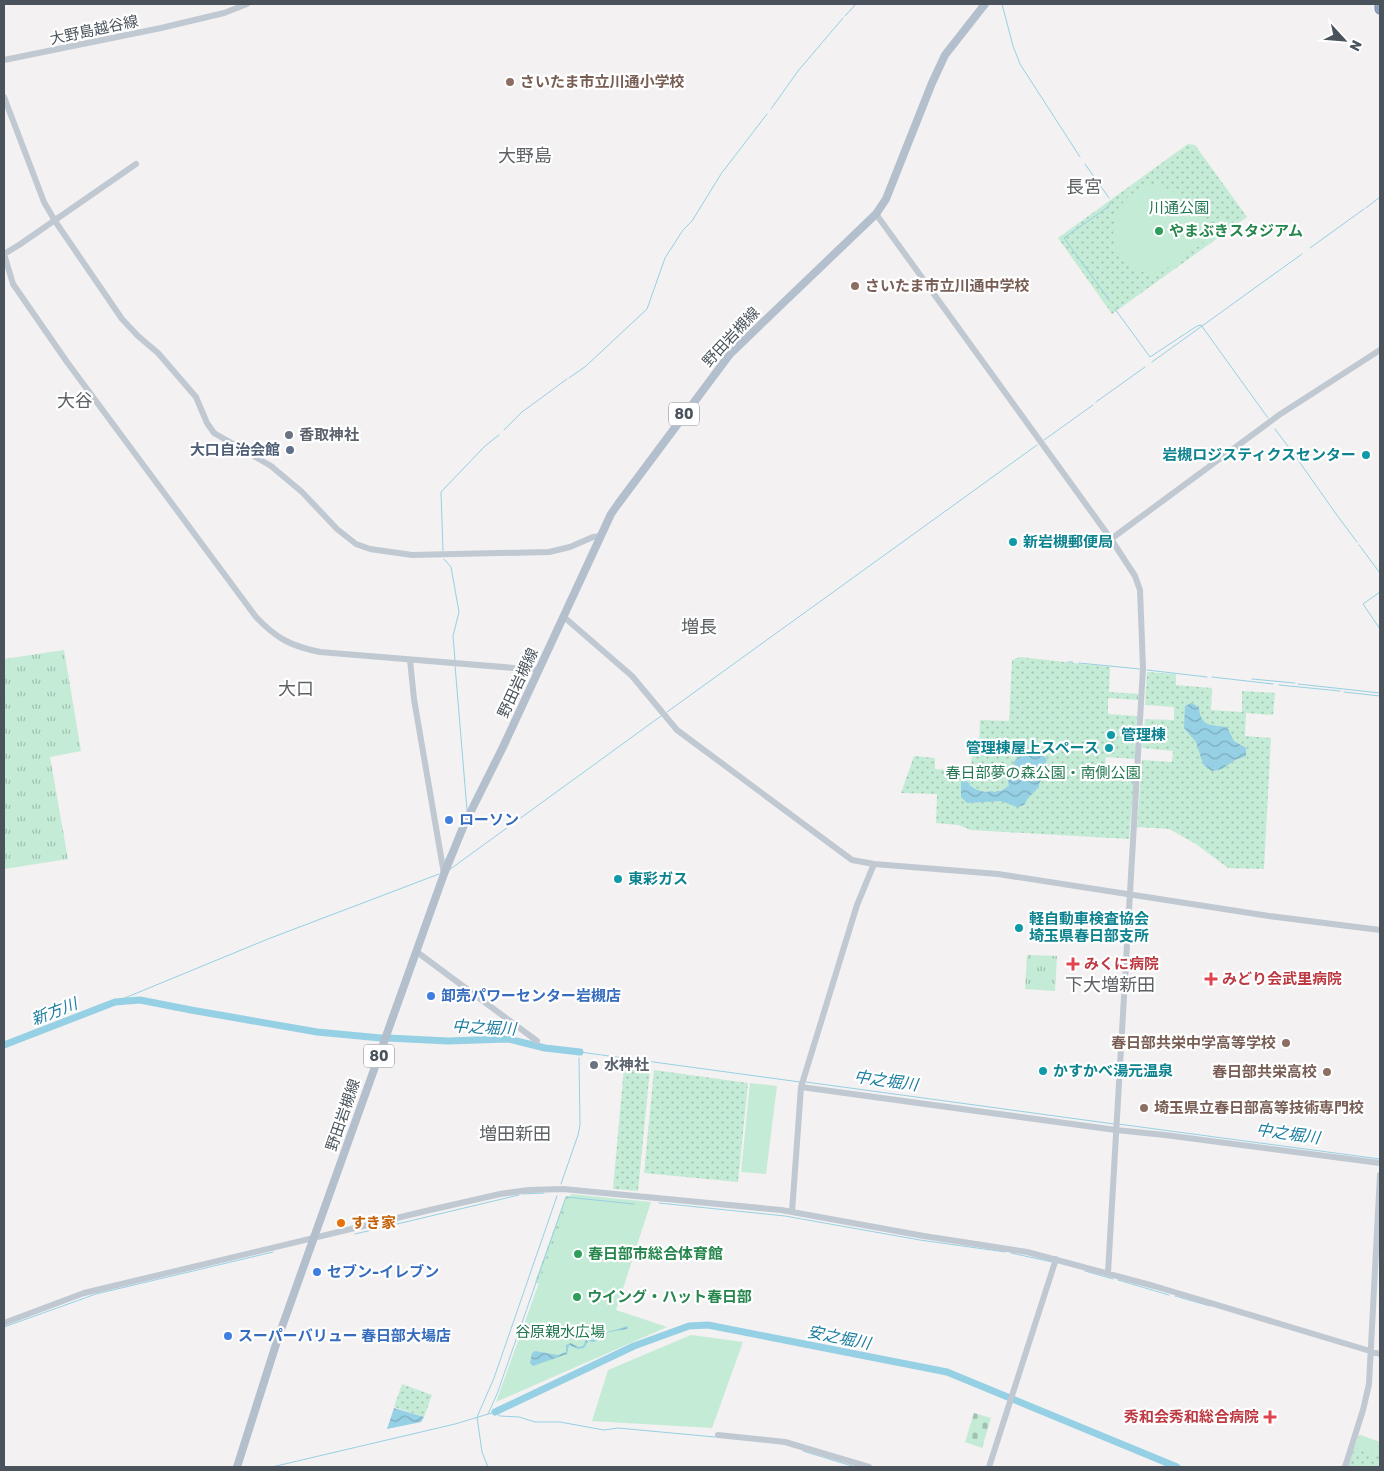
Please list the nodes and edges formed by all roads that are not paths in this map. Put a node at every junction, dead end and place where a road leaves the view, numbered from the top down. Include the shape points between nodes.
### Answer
1 (247, 4) edge
2 (985, 4) edge
3 (1380, 4) edge
4 (1380, 9) edge
5 (4, 60) edge
6 (4, 97) edge
7 (136, 164) dead end
8 (876, 214) junction
9 (55, 221) junction
10 (4, 254) edge
11 (1380, 350) edge
12 (601, 536) junction
13 (1111, 539) junction
14 (564, 617) junction
15 (410, 660) junction
16 (539, 670) junction
17 (874, 864) junction
18 (444, 873) junction
19 (1131, 895) junction
20 (1380, 930) edge
21 (417, 952) junction
22 (537, 1041) dead end
23 (801, 1083) junction
24 (1116, 1130) junction
25 (1380, 1163) edge
26 (1380, 1175) edge
27 (792, 1212) junction
28 (314, 1238) junction
29 (1056, 1259) junction
30 (1108, 1272) junction
31 (4, 1323) edge
32 (1370, 1351) junction
33 (1380, 1354) edge
34 (718, 1434) dead end
35 (237, 1467) edge
36 (869, 1467) edge
37 (988, 1467) edge
38 (1345, 1467) edge

1 - 5 street, 大野島越谷線 via 224,13 152,30
2 - 8 main road, 野田岩槻線 / 80 via 945,55 886,198
3 - 4 highway
6 - 9 street via 44,202
7 - 9 street
8 - 12 main road, 野田岩槻線 / 80 via 730,354 618,504
8 - 13 street
9 - 10 street
9 - 12 street via 122,319 192,390 214,433 271,466 356,544 370,550 412,555 542,552 570,547
10 - 15 street via 13,284 67,362 267,629 285,642 314,651
11 - 13 street via 1279,415
12 - 14 main road, 野田岩槻線 / 80
13 - 19 street via 1135,576 1140,590 1143,668
14 - 16 main road, 野田岩槻線 / 80
14 - 17 street via 632,676 677,730 852,860
15 - 16 street
15 - 18 street
16 - 18 main road, 野田岩槻線 / 80
17 - 19 street via 998,874
17 - 23 street via 857,904
18 - 21 main road, 野田岩槻線 / 80
19 - 20 street
19 - 24 street
21 - 22 street
21 - 28 main road, 野田岩槻線 / 80
23 - 24 street
23 - 27 street
24 - 25 street
24 - 30 street
26 - 32 street
27 - 28 street via 546,1188 500,1194
27 - 29 street
28 - 31 street via 84,1293
28 - 35 main road, 野田岩槻線 / 80
29 - 30 street
29 - 37 street
30 - 32 street
32 - 33 street
32 - 38 street via 1366,1398
34 - 36 street via 785,1442

